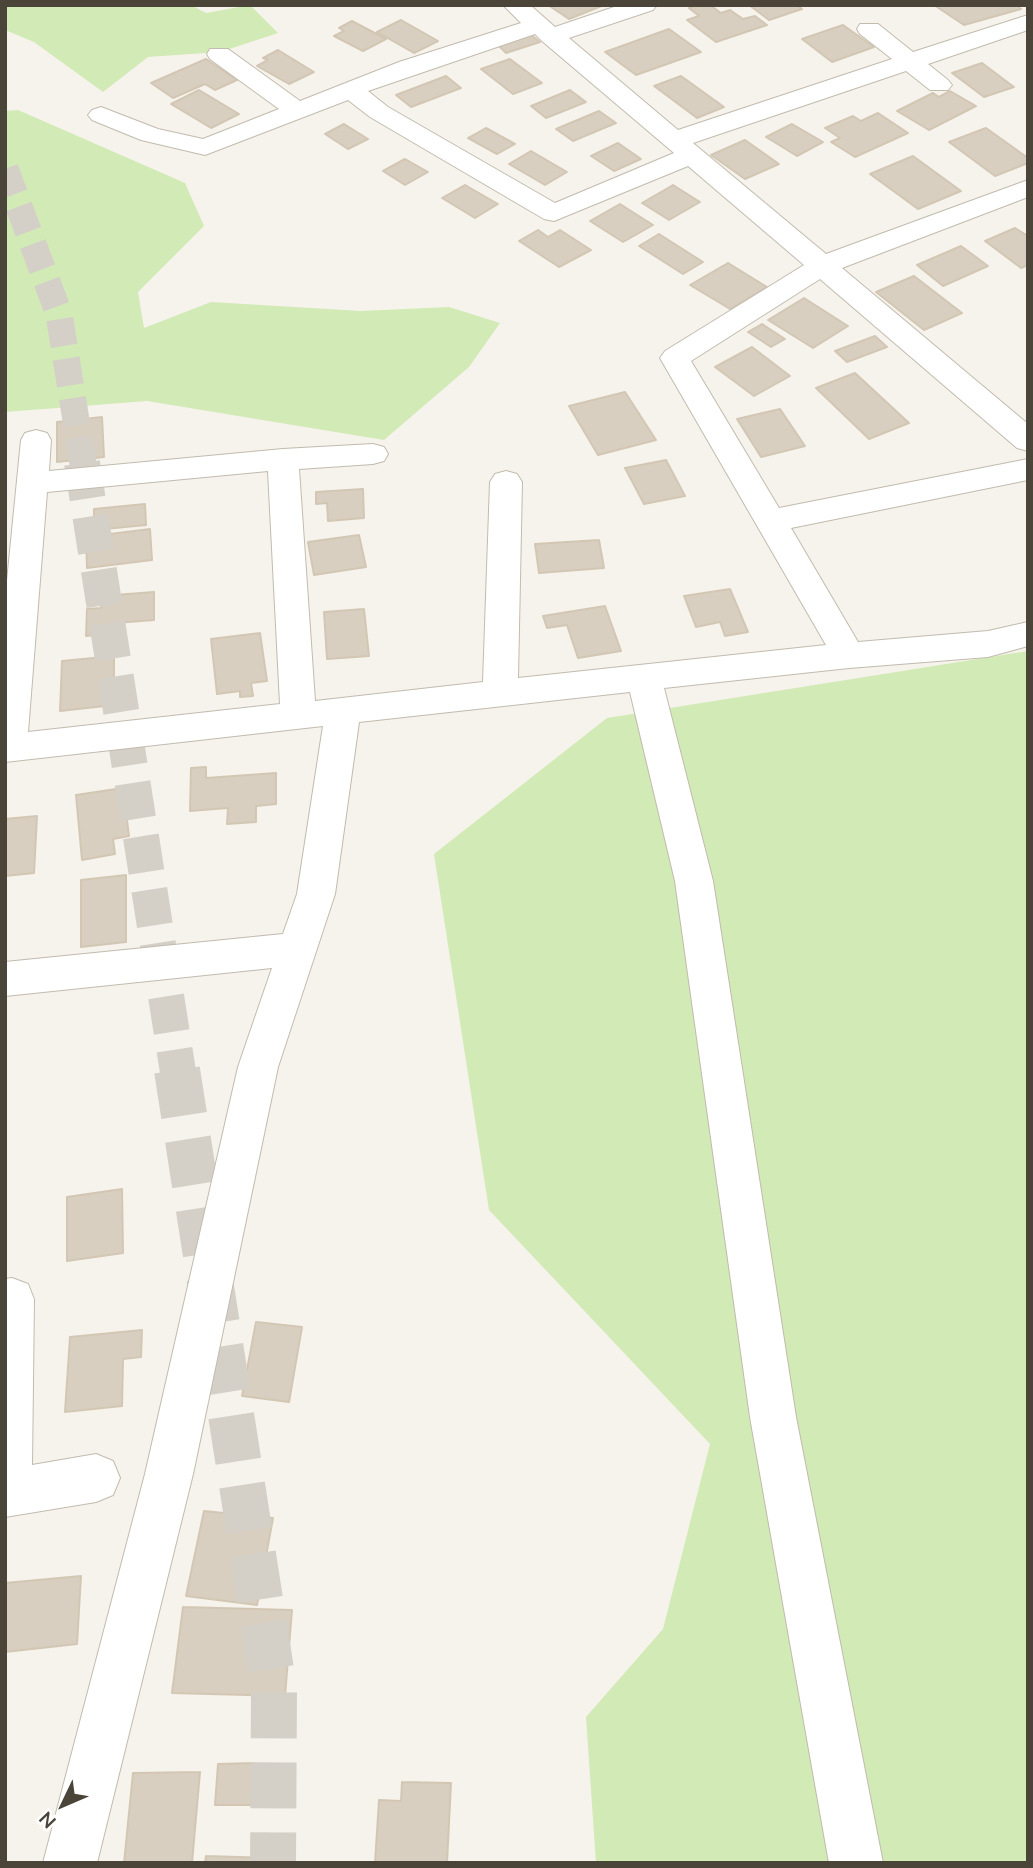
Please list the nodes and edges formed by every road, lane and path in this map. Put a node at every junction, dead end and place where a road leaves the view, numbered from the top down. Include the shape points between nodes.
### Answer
1 (515, 5) edge
2 (646, 5) edge
3 (1028, 22) edge
4 (869, 29) dead end
5 (545, 31) junction
6 (219, 54) dead end
7 (907, 62) junction
8 (939, 85) dead end
9 (351, 90) junction
10 (298, 111) junction
11 (101, 115) dead end
12 (683, 148) junction
13 (1028, 188) edge
14 (823, 265) junction
15 (36, 440) dead end
16 (1028, 441) edge
17 (373, 454) dead end
18 (283, 459) junction
19 (1028, 469) edge
20 (506, 482) dead end
21 (32, 483) junction
22 (770, 521) junction
23 (1028, 634) edge
24 (849, 655) junction
25 (644, 679) junction
26 (500, 694) junction
27 (343, 710) junction
28 (299, 715) junction
29 (7, 748) edge
30 (299, 949) junction
31 (5, 979) edge
32 (5, 1300) edge
33 (96, 1478) dead end
34 (7, 1492) edge
35 (70, 1863) edge
36 (856, 1863) edge

1 - 5 street
2 - 5 street
3 - 7 street
4 - 7 street
5 - 9 street via 408,67
5 - 12 street
6 - 10 street
7 - 8 street
7 - 12 street
9 - 10 street
9 - 12 street via 379,112 554,213
10 - 11 street via 205,147 150,135
12 - 14 street
13 - 14 street
14 - 16 street
14 - 22 street via 675,358
15 - 21 street
17 - 18 street
18 - 21 street
18 - 28 street
19 - 22 street
20 - 26 street
21 - 29 street
22 - 24 street
23 - 24 street via 988,644
24 - 25 street
25 - 26 street
25 - 36 street via 694,881 773,1417
26 - 27 street
27 - 28 street
27 - 30 street via 316,894
28 - 29 street
30 - 31 street
30 - 35 street via 258,1067 169,1474
32 - 34 street via 12,1299
33 - 34 street

